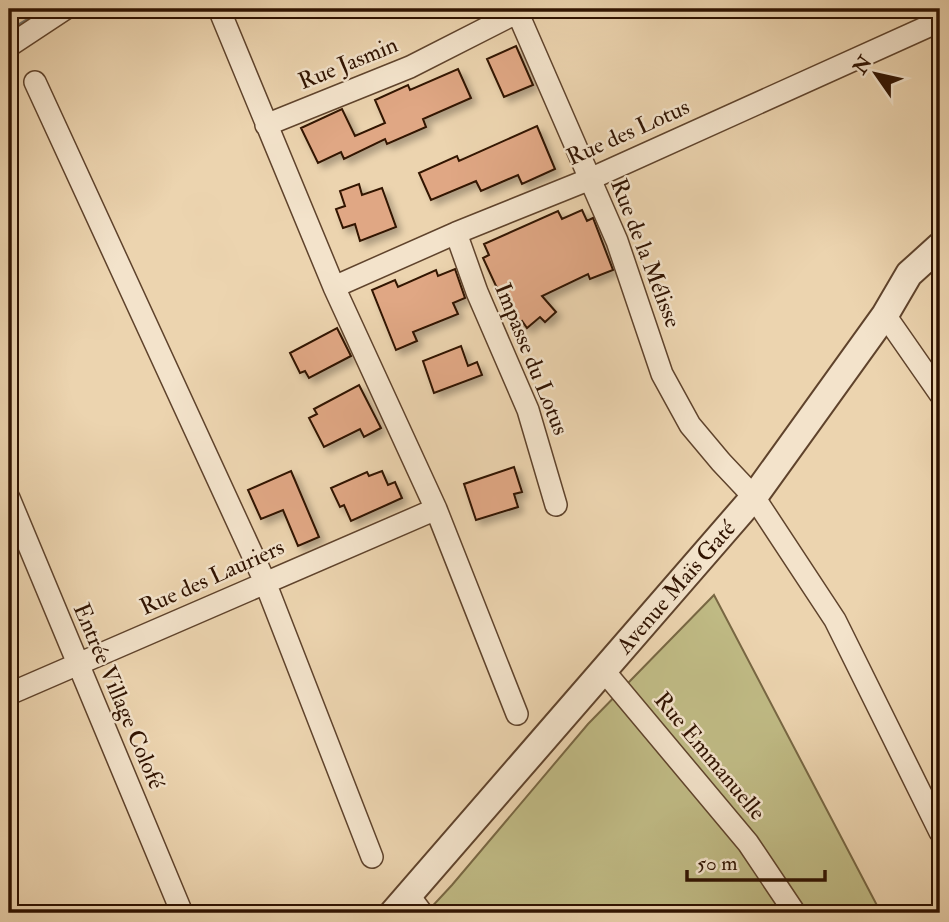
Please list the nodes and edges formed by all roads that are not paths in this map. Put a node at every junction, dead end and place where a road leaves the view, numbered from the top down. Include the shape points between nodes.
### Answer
1 (65, 9) edge
2 (219, 9) edge
3 (519, 10) edge
4 (940, 21) edge
5 (9, 46) edge
6 (35, 82) dead end
7 (266, 125) junction
8 (590, 179) junction
9 (456, 233) junction
10 (940, 246) edge
11 (334, 287) junction
12 (885, 315) junction
13 (940, 394) edge
14 (754, 497) junction
15 (9, 498) edge
16 (556, 505) dead end
17 (436, 509) junction
18 (265, 582) junction
19 (77, 666) junction
20 (604, 671) junction
21 (9, 694) edge
22 (517, 714) dead end
23 (940, 832) edge
24 (372, 857) dead end
25 (408, 908) edge
26 (182, 913) edge
27 (795, 913) edge

1 - 5 street
2 - 7 street
3 - 7 street, Rue Jasmin via 410,67
3 - 8 street, Rue de la Mélisse
4 - 8 street, Rue des Lotus
6 - 18 street
7 - 11 street
8 - 9 street, Rue des Lotus
8 - 14 street, Rue de la Mélisse via 621,252 662,374 690,425
9 - 11 street, Rue des Lotus
9 - 16 street, Impasse du Lotus via 528,410
10 - 12 street, Avenue Maïs Gaté via 909,274
11 - 17 street
12 - 13 street
12 - 14 street, Avenue Maïs Gaté
14 - 20 street, Avenue Maïs Gaté
14 - 23 street, Rue de la Mélisse via 835,620
15 - 19 street, Entrée Village Colofé
17 - 18 street, Rue des Lauriers
17 - 22 street
18 - 19 street, Rue des Lauriers
18 - 24 street
19 - 21 street, Rue des Lauriers
19 - 26 street, Entrée Village Colofé
20 - 25 street, Avenue Maïs Gaté
20 - 27 street, Rue Emmanuelle via 748,842

